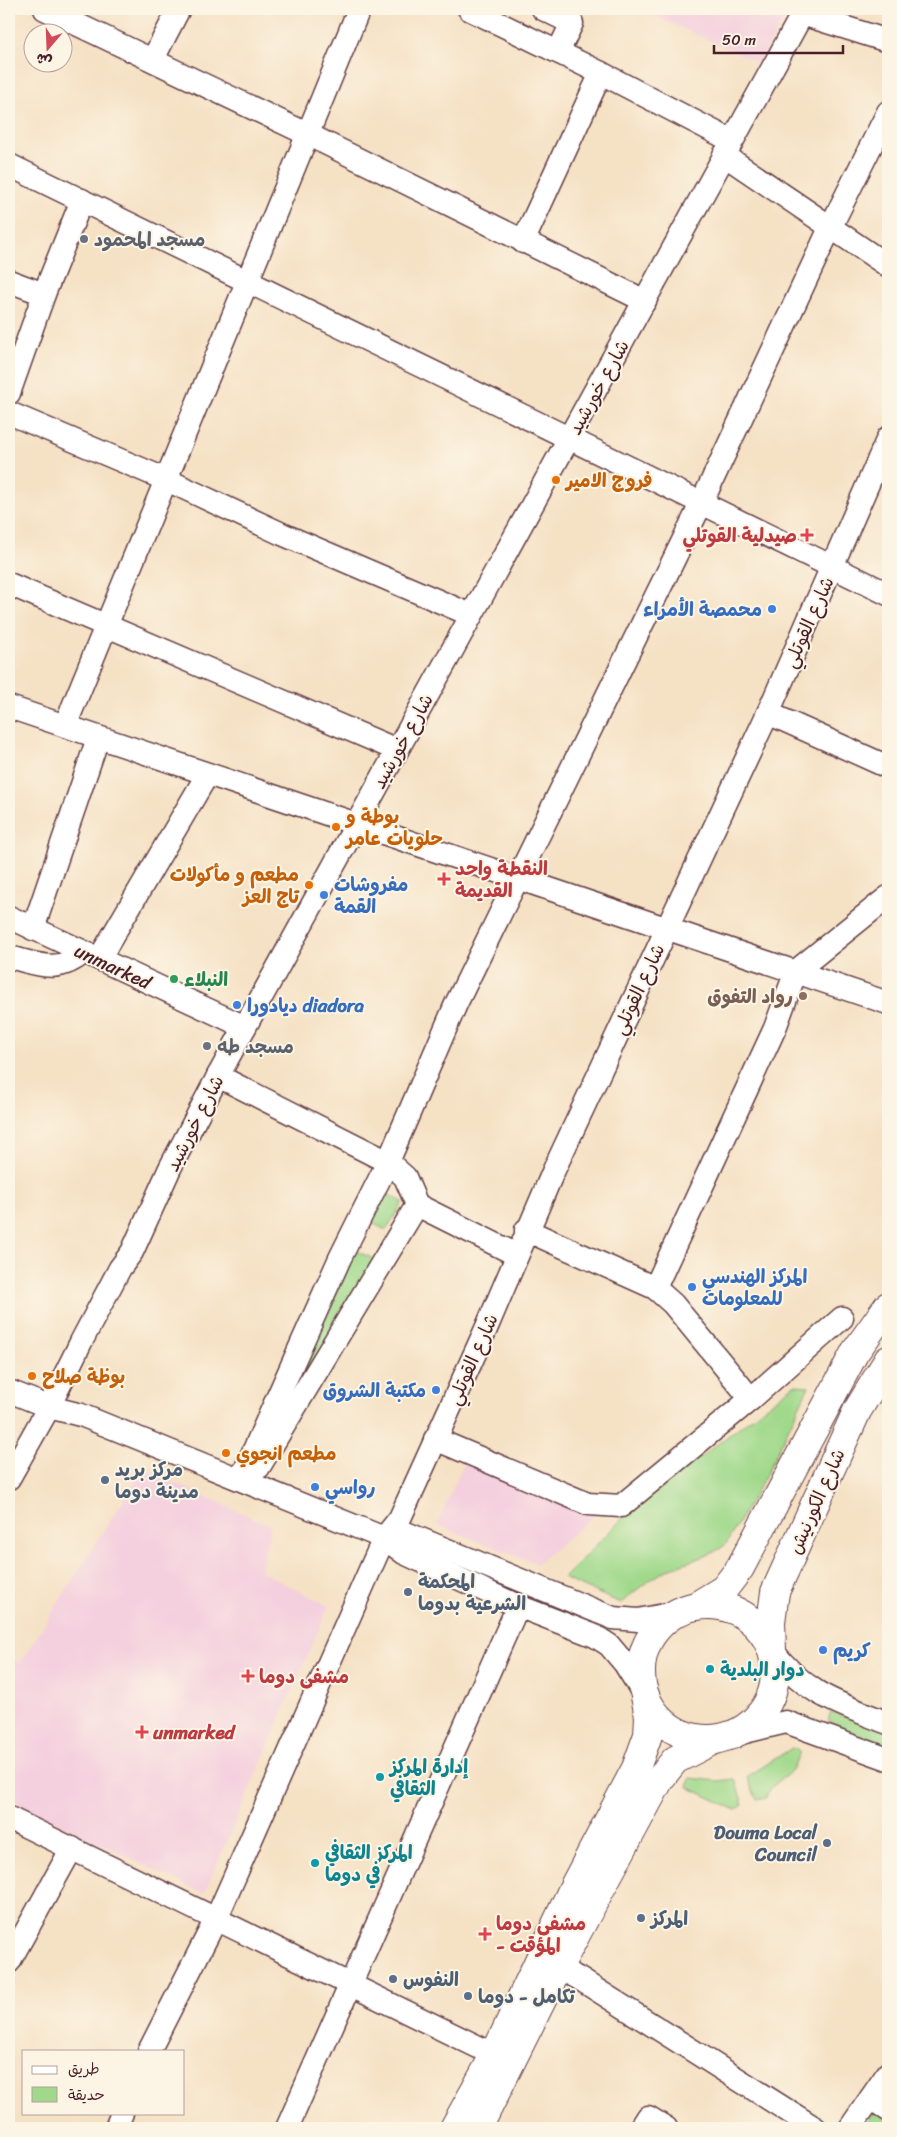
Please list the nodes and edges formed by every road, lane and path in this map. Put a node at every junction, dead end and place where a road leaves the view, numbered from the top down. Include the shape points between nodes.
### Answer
1 (45, 9) edge
2 (179, 9) edge
3 (359, 9) edge
4 (543, 9) edge
5 (804, 11) edge
6 (483, 12) edge
7 (888, 41) edge
8 (558, 52) junction
9 (153, 59) junction
10 (602, 73) junction
11 (888, 112) edge
12 (307, 134) junction
13 (728, 148) junction
14 (9, 165) edge
15 (82, 200) junction
16 (830, 228) junction
17 (523, 242) junction
18 (888, 266) edge
19 (248, 280) junction
20 (9, 281) edge
21 (44, 294) junction
22 (645, 301) junction
23 (9, 393) edge
24 (9, 414) edge
25 (570, 437) junction
26 (888, 438) edge
27 (167, 480) junction
28 (702, 502) junction
29 (832, 567) junction
30 (9, 584) edge
31 (888, 594) edge
32 (471, 615) junction
33 (105, 625) junction
34 (9, 707) edge
35 (768, 713) junction
36 (65, 726) junction
37 (98, 738) junction
38 (397, 750) junction
39 (888, 767) edge
40 (207, 775) junction
41 (356, 825) junction
42 (518, 878) junction
43 (888, 897) edge
44 (9, 917) edge
45 (33, 929) junction
46 (666, 929) junction
47 (91, 956) junction
48 (9, 957) edge
49 (796, 971) junction
50 (888, 1003) edge
51 (245, 1027) junction
52 (218, 1076) junction
53 (388, 1162) junction
54 (417, 1206) junction
55 (526, 1230) junction
56 (517, 1255) junction
57 (655, 1288) junction
58 (888, 1306) edge
59 (842, 1318) dead end
60 (888, 1360) edge
61 (9, 1391) edge
62 (751, 1399) junction
63 (49, 1407) junction
64 (435, 1439) junction
65 (9, 1478) edge
66 (245, 1481) junction
67 (384, 1538) junction
68 (518, 1606) junction
69 (685, 1610) junction
70 (772, 1650) junction
71 (646, 1696) junction
72 (888, 1723) edge
73 (732, 1735) junction
74 (888, 1759) edge
75 (9, 1818) edge
76 (72, 1848) junction
77 (574, 1886) junction
78 (599, 1895) junction
79 (216, 1919) junction
80 (9, 1962) edge
81 (558, 1968) junction
82 (349, 1983) junction
83 (150, 2050) edge
84 (502, 2059) junction
85 (888, 2073) edge
86 (880, 2104) edge
87 (122, 2114) edge
88 (116, 2128) edge
89 (287, 2128) edge
90 (454, 2128) edge
91 (478, 2128) edge
92 (641, 2128) edge
93 (666, 2128) edge
94 (816, 2128) edge
95 (850, 2128) edge

1 - 9 street
2 - 9 street
3 - 12 street
4 - 8 street via 572,23
5 - 7 street
5 - 13 street, شارع خورشيد
6 - 8 street
8 - 10 street
9 - 12 street
10 - 13 street
10 - 17 street
11 - 16 street
12 - 17 street
12 - 19 street
13 - 16 street
13 - 22 street, شارع خورشيد
14 - 15 street
15 - 19 street
15 - 21 street
16 - 18 street
16 - 28 street
17 - 22 street
19 - 25 street
19 - 27 street
20 - 21 street
21 - 23 street
22 - 25 street, شارع خورشيد
24 - 27 street
25 - 28 street
25 - 32 street, شارع خورشيد
26 - 29 street, شارع القوتلي
27 - 32 street via 282,534
27 - 33 street
28 - 29 street
28 - 42 street
29 - 31 street
29 - 35 street, شارع القوتلي
30 - 33 street
32 - 38 street, شارع خورشيد
33 - 36 street
33 - 38 street
34 - 36 street
35 - 39 street
35 - 46 street, شارع القوتلي
36 - 37 street
37 - 40 street
37 - 45 street
38 - 41 street, شارع خورشيد
40 - 41 street
40 - 47 street
41 - 42 street
41 - 51 street, شارع خورشيد
42 - 46 street
42 - 53 street via 456,1004
43 - 49 street
44 - 45 street, unmarked
45 - 47 street, unmarked
46 - 49 street
46 - 55 street, شارع القوتلي
47 - 48 street via 57,966
47 - 51 street, unmarked
49 - 50 street
49 - 57 street via 775,1028
51 - 52 street, شارع خورشيد
52 - 53 street
52 - 63 street, شارع خورشيد via 170,1168 132,1252 120,1268
53 - 54 street via 405,1177
53 - 66 street via 340,1258
54 - 56 street
54 - 66 street
55 - 56 street, شارع القوتلي
55 - 57 street
56 - 64 street, شارع القوتلي
57 - 62 street via 674,1304
58 - 69 main road via 855,1352 740,1568 724,1589
59 - 62 street
60 - 70 main road, شارع الكورنيش via 857,1411 775,1592
61 - 63 street
62 - 64 street via 621,1506 588,1504
63 - 65 street, شارع خورشيد
63 - 66 street via 81,1415
64 - 67 street, شارع القوتلي via 400,1518
66 - 67 street
67 - 68 street via 404,1553
67 - 69 street via 406,1533 613,1618 638,1620
67 - 79 street, شارع القوتلي
68 - 71 street via 595,1636 625,1664
68 - 82 street
69 - 70 main road via 715,1605 733,1610 750,1619
69 - 71 main road via 660,1625 648,1641 642,1659 641,1678
70 - 72 street via 785,1668 805,1686 826,1699
70 - 73 main road via 776,1670 773,1691 764,1709 750,1724
71 - 73 main road via 656,1714 672,1728 691,1737
71 - 77 main road via 648,1735 639,1760
73 - 74 street via 786,1722
73 - 78 main road via 712,1741 675,1760 660,1779
75 - 76 street
76 - 79 street
76 - 80 street
77 - 78 main road
77 - 84 main road
78 - 81 main road
79 - 82 street
79 - 83 street, شارع القوتلي
81 - 84 main road
81 - 94 street
82 - 84 street
82 - 89 street
84 - 90 main road
84 - 91 main road
85 - 86 street
86 - 95 street
87 - 88 street
92 - 93 street via 648,2117

